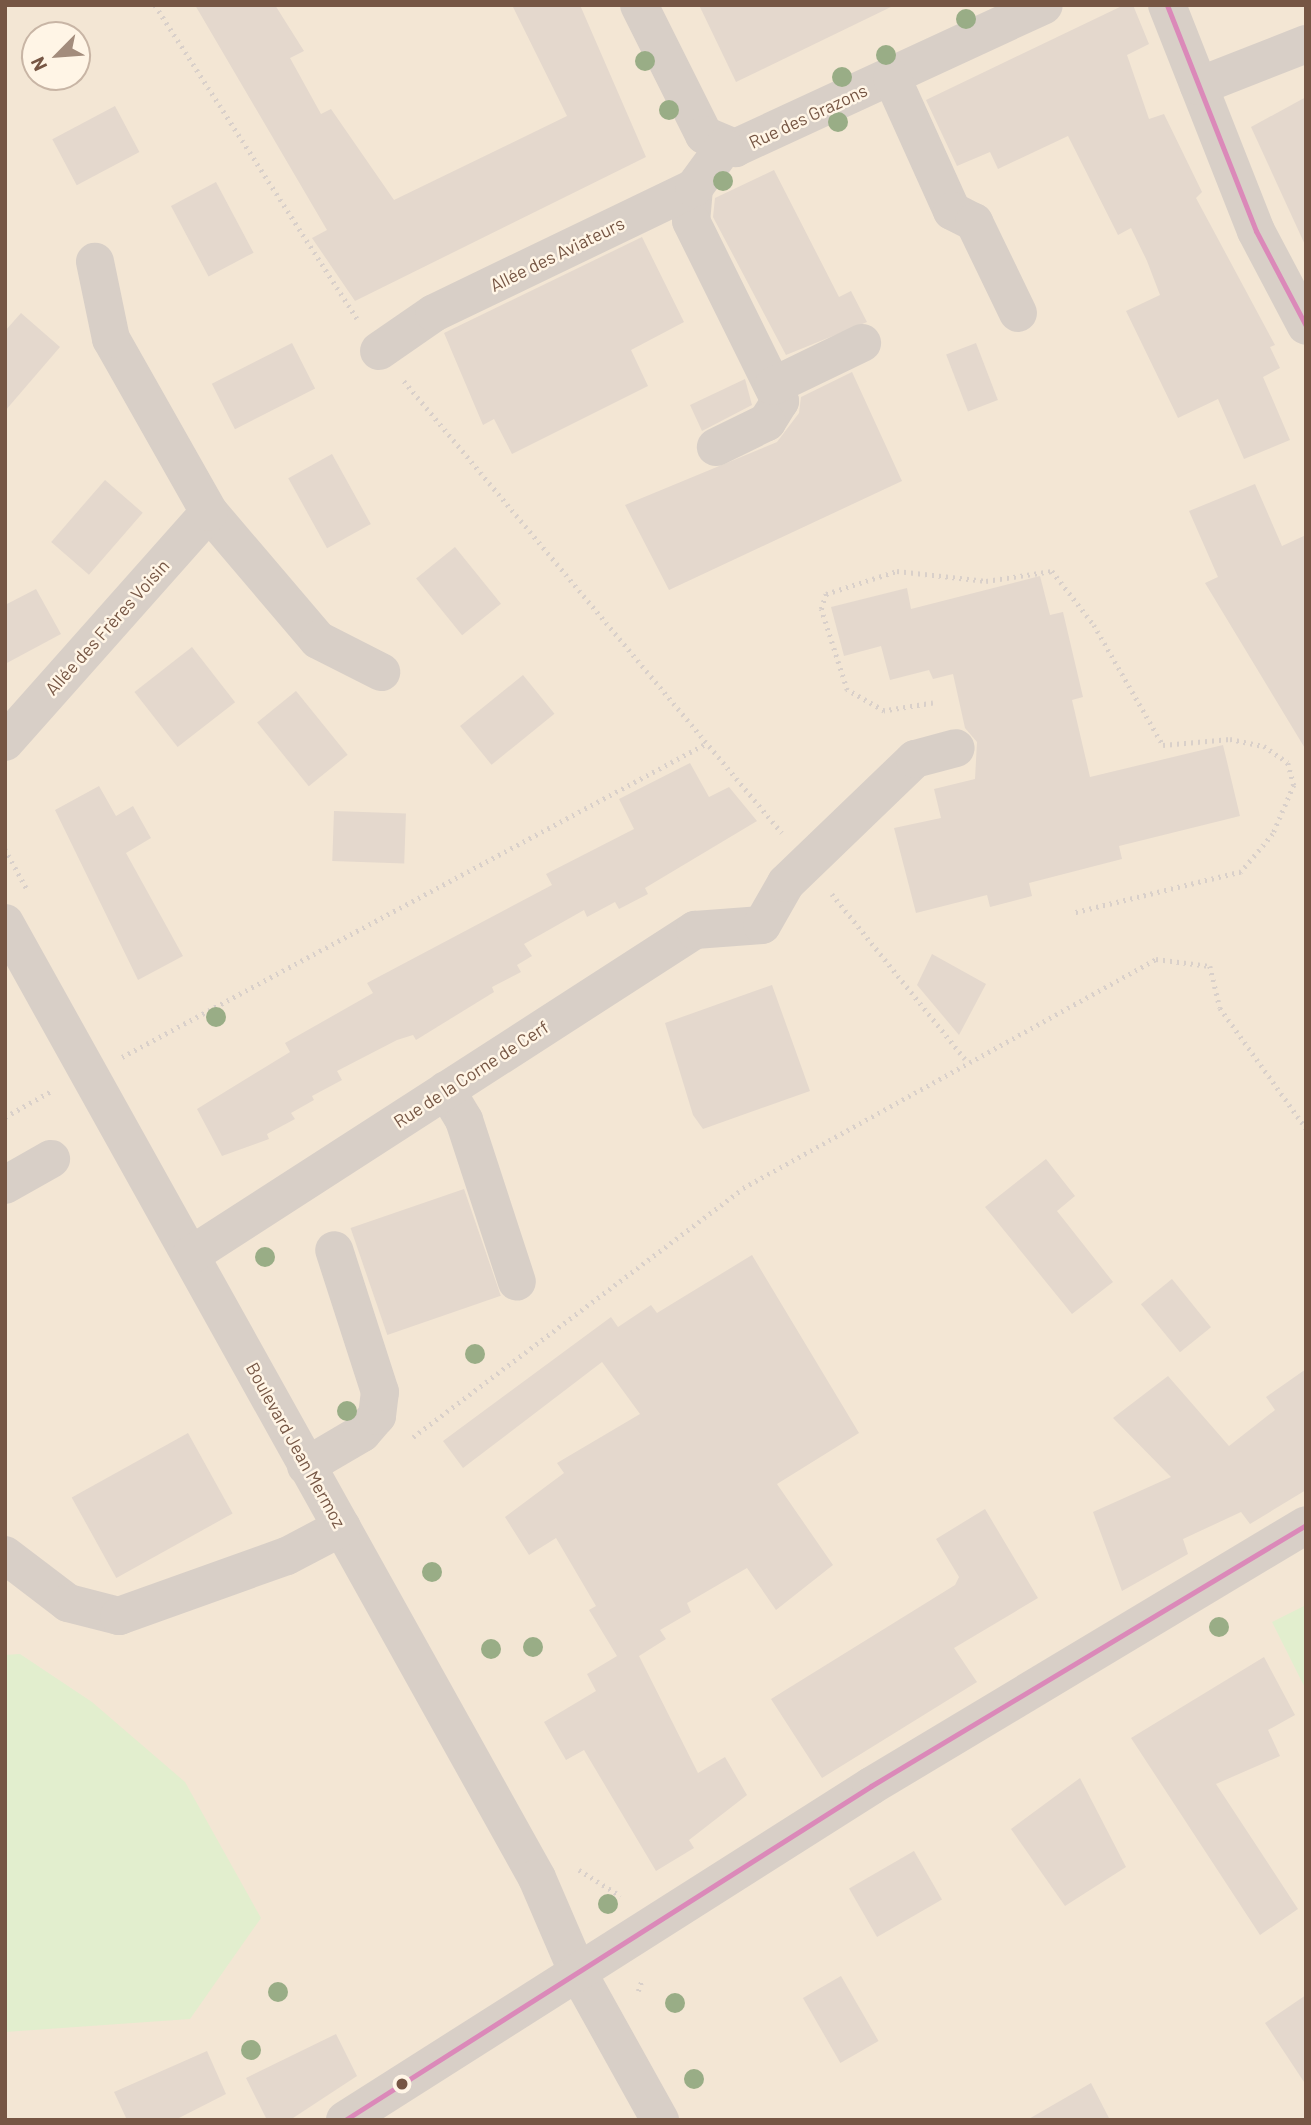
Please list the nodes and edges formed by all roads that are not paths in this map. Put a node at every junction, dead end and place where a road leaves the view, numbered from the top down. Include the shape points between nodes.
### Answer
1 (639, 5) edge
2 (1044, 5) edge
3 (1167, 5) edge
4 (1306, 44) edge
5 (892, 78) junction
6 (1199, 86) junction
7 (724, 147) junction
8 (694, 188) junction
9 (95, 262) dead end
10 (1017, 313) dead end
11 (1306, 326) edge
12 (862, 343) dead end
13 (379, 351) road end
14 (773, 386) junction
15 (716, 447) dead end
16 (209, 512) junction
17 (381, 672) dead end
18 (5, 742) edge
19 (956, 748) dead end
20 (6, 926) edge
21 (446, 1090) junction
22 (51, 1159) dead end
23 (5, 1185) edge
24 (334, 1250) dead end
25 (191, 1255) junction
26 (517, 1282) dead end
27 (306, 1466) junction
28 (1306, 1525) edge
29 (342, 1527) junction
30 (11, 1571) edge
31 (577, 1971) junction
32 (345, 2120) edge
33 (660, 2120) edge

1 - 7 street, Rue des Grazons via 697,124
2 - 5 street, Rue des Grazons
3 - 6 street
4 - 6 street
5 - 7 street, Rue des Grazons via 752,144
5 - 10 street via 952,211 974,222
6 - 11 street via 1256,231
7 - 8 street, Allée des Aviateurs
8 - 13 street, Allée des Aviateurs via 434,313
8 - 14 street via 691,221
9 - 16 street via 111,339
12 - 14 street
14 - 15 street via 780,401 775,415
16 - 17 street via 318,640
16 - 18 street, Allée des Frères Voisin
19 - 21 street, Rue de la Corne de Cerf via 915,758 786,883 762,925 695,930
20 - 25 street, Boulevard Jean Mermoz
21 - 25 street, Rue de la Corne de Cerf
21 - 26 street via 464,1120
22 - 23 street
24 - 27 street via 373,1364 378,1404 362,1433
25 - 27 street, Boulevard Jean Mermoz
27 - 29 street, Boulevard Jean Mermoz
28 - 31 street
29 - 30 street via 287,1556 119,1616 68,1603
29 - 31 street, Boulevard Jean Mermoz via 537,1878
31 - 32 street
31 - 33 street, Boulevard Jean Mermoz

